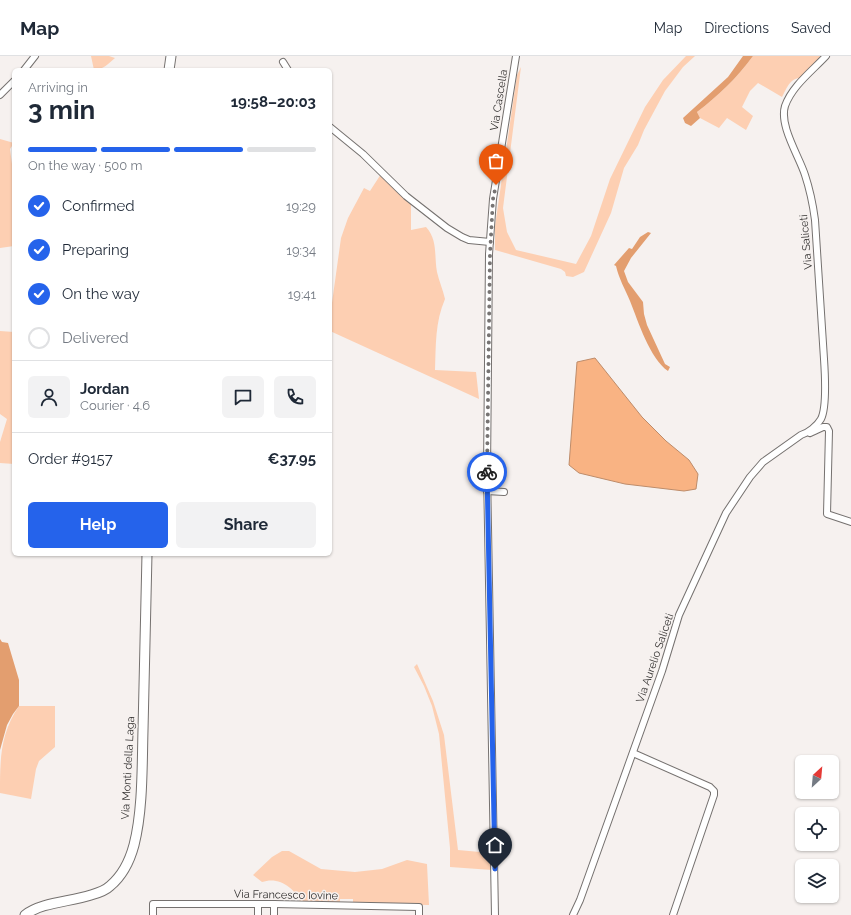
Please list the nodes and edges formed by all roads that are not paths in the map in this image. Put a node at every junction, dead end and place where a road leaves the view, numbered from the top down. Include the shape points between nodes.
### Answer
1 (35, 56) edge
2 (171, 56) edge
3 (516, 56) edge
4 (826, 56) edge
5 (283, 62) dead end
6 (26, 68) edge
7 (169, 68) edge
8 (287, 68) edge
9 (12, 83) edge
10 (0, 94) edge
11 (332, 129) edge
12 (490, 242) junction
13 (801, 435) junction
14 (487, 491) junction
15 (504, 492) dead end
16 (851, 522) edge
17 (147, 556) edge
18 (633, 753) junction
19 (258, 904) junction
20 (274, 904) junction
21 (25, 915) edge
22 (153, 915) edge
23 (258, 915) edge
24 (274, 915) edge
25 (419, 915) edge
26 (495, 915) edge
27 (573, 915) edge
28 (673, 915) edge

1 - 6 street
2 - 7 street
3 - 12 street, Via Cascella via 493,199
4 - 13 street, Via Saliceti via 792,92 783,114 812,197 824,359 823,414 816,425
5 - 8 street
9 - 10 street
11 - 12 street via 363,154 406,196 447,228 470,240
12 - 14 street, Via Cascella
13 - 16 street via 827,427 827,514
13 - 18 street, Via Aurelio Saliceti via 763,462 726,513 679,615
14 - 15 street
14 - 26 street, Via Cascella
17 - 21 street, Via Monti della Laga via 141,776 133,849 118,877 105,890 39,907
18 - 27 street, Via Aurelio Saliceti via 582,897
18 - 28 street via 714,791
19 - 20 street, Via Francesco Iovine
19 - 22 street, Via Francesco Iovine via 153,904
19 - 23 street
20 - 24 street
20 - 25 street, Via Francesco Iovine via 419,907

